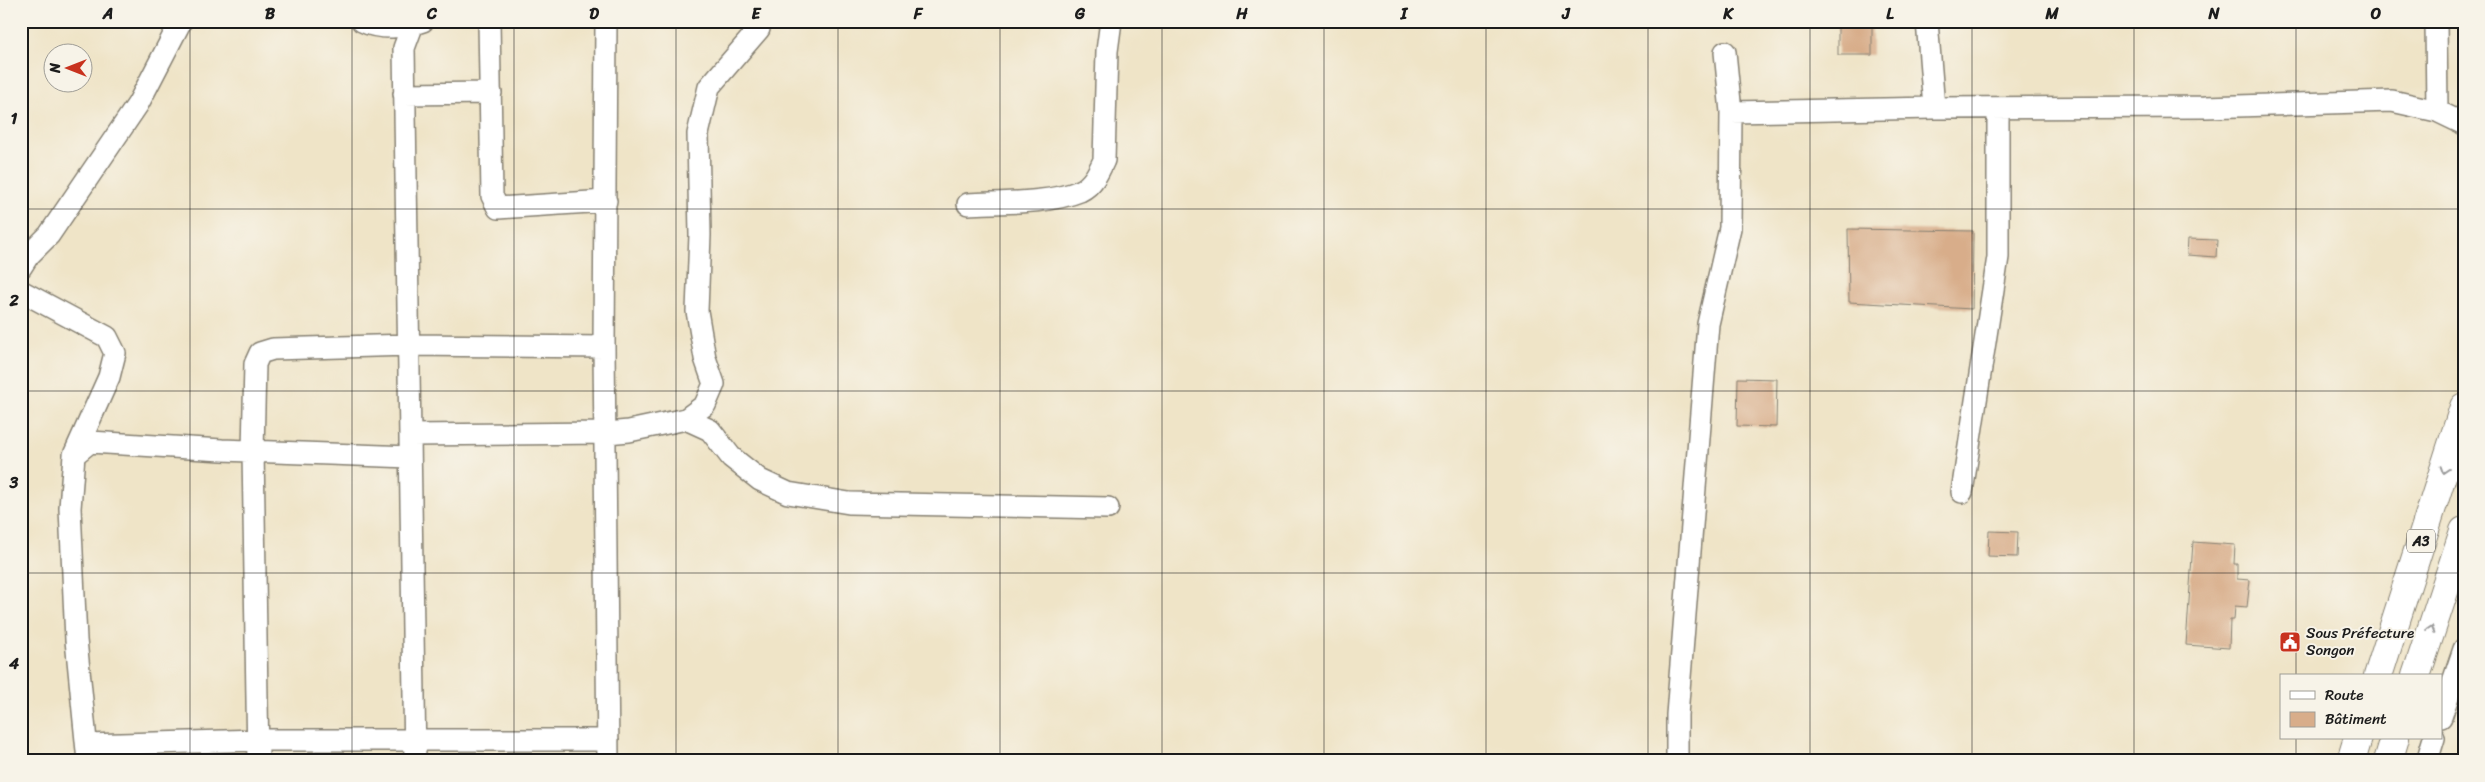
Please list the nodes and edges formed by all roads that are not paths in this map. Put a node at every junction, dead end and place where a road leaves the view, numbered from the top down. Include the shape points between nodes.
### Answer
1 (181, 21) edge
2 (362, 21) edge
3 (489, 21) edge
4 (606, 21) edge
5 (760, 21) edge
6 (1111, 21) edge
7 (1927, 21) edge
8 (2436, 21) edge
9 (416, 23) edge
10 (1725, 52) dead end
11 (491, 93) junction
12 (404, 94) junction
13 (1934, 108) junction
14 (1998, 109) junction
15 (2437, 111) junction
16 (1731, 112) junction
17 (2464, 124) edge
18 (606, 201) junction
19 (968, 204) dead end
20 (21, 267) edge
21 (21, 291) edge
22 (409, 346) junction
23 (604, 347) junction
24 (2464, 407) edge
25 (686, 419) junction
26 (607, 433) junction
27 (411, 435) junction
28 (253, 451) junction
29 (74, 455) junction
30 (410, 457) junction
31 (1962, 492) dead end
32 (1108, 508) dead end
33 (2464, 531) edge
34 (2464, 649) edge
35 (2379, 674) edge
36 (2417, 674) edge
37 (2442, 714) edge
38 (2357, 740) edge
39 (2394, 740) edge
40 (2433, 740) edge
41 (258, 750) edge
42 (608, 750) edge
43 (415, 751) edge
44 (88, 753) edge
45 (1677, 761) edge
46 (2351, 761) edge
47 (2388, 761) edge
48 (2427, 761) edge

1 - 20 street via 138,104 49,235
2 - 9 street via 374,27
3 - 11 street
4 - 18 street
5 - 25 street via 759,29 709,87 698,134 700,235 697,311 705,358 714,384 704,405
6 - 19 street via 1104,160 1096,177 1082,190 1044,199
7 - 13 street
8 - 15 street
9 - 12 street via 404,48
10 - 16 street
11 - 12 street
11 - 18 street via 492,196 498,208
12 - 22 street
13 - 14 street
13 - 16 street
14 - 15 street via 2392,101
14 - 31 street via 1998,257
15 - 17 street
16 - 45 street via 1730,228 1708,324 1677,715
18 - 23 street
21 - 29 street via 107,337 115,353 109,377
22 - 23 street
22 - 27 street
22 - 28 street via 273,349 260,353 255,364
23 - 26 street
24 -> 35 main road, A3
25 - 26 street
25 - 32 street via 710,430 731,457 760,480 788,493 849,503
26 - 27 street
26 - 42 street
27 - 30 street
28 - 29 street via 90,442
28 - 30 street
28 - 41 street
29 - 44 street via 70,508 76,640
30 - 43 street
36 -> 33 main road, A3
34 - 37 street
38 - 46 main road
39 - 47 main road
40 - 48 street
41 - 43 street
41 - 44 street
42 - 43 street

